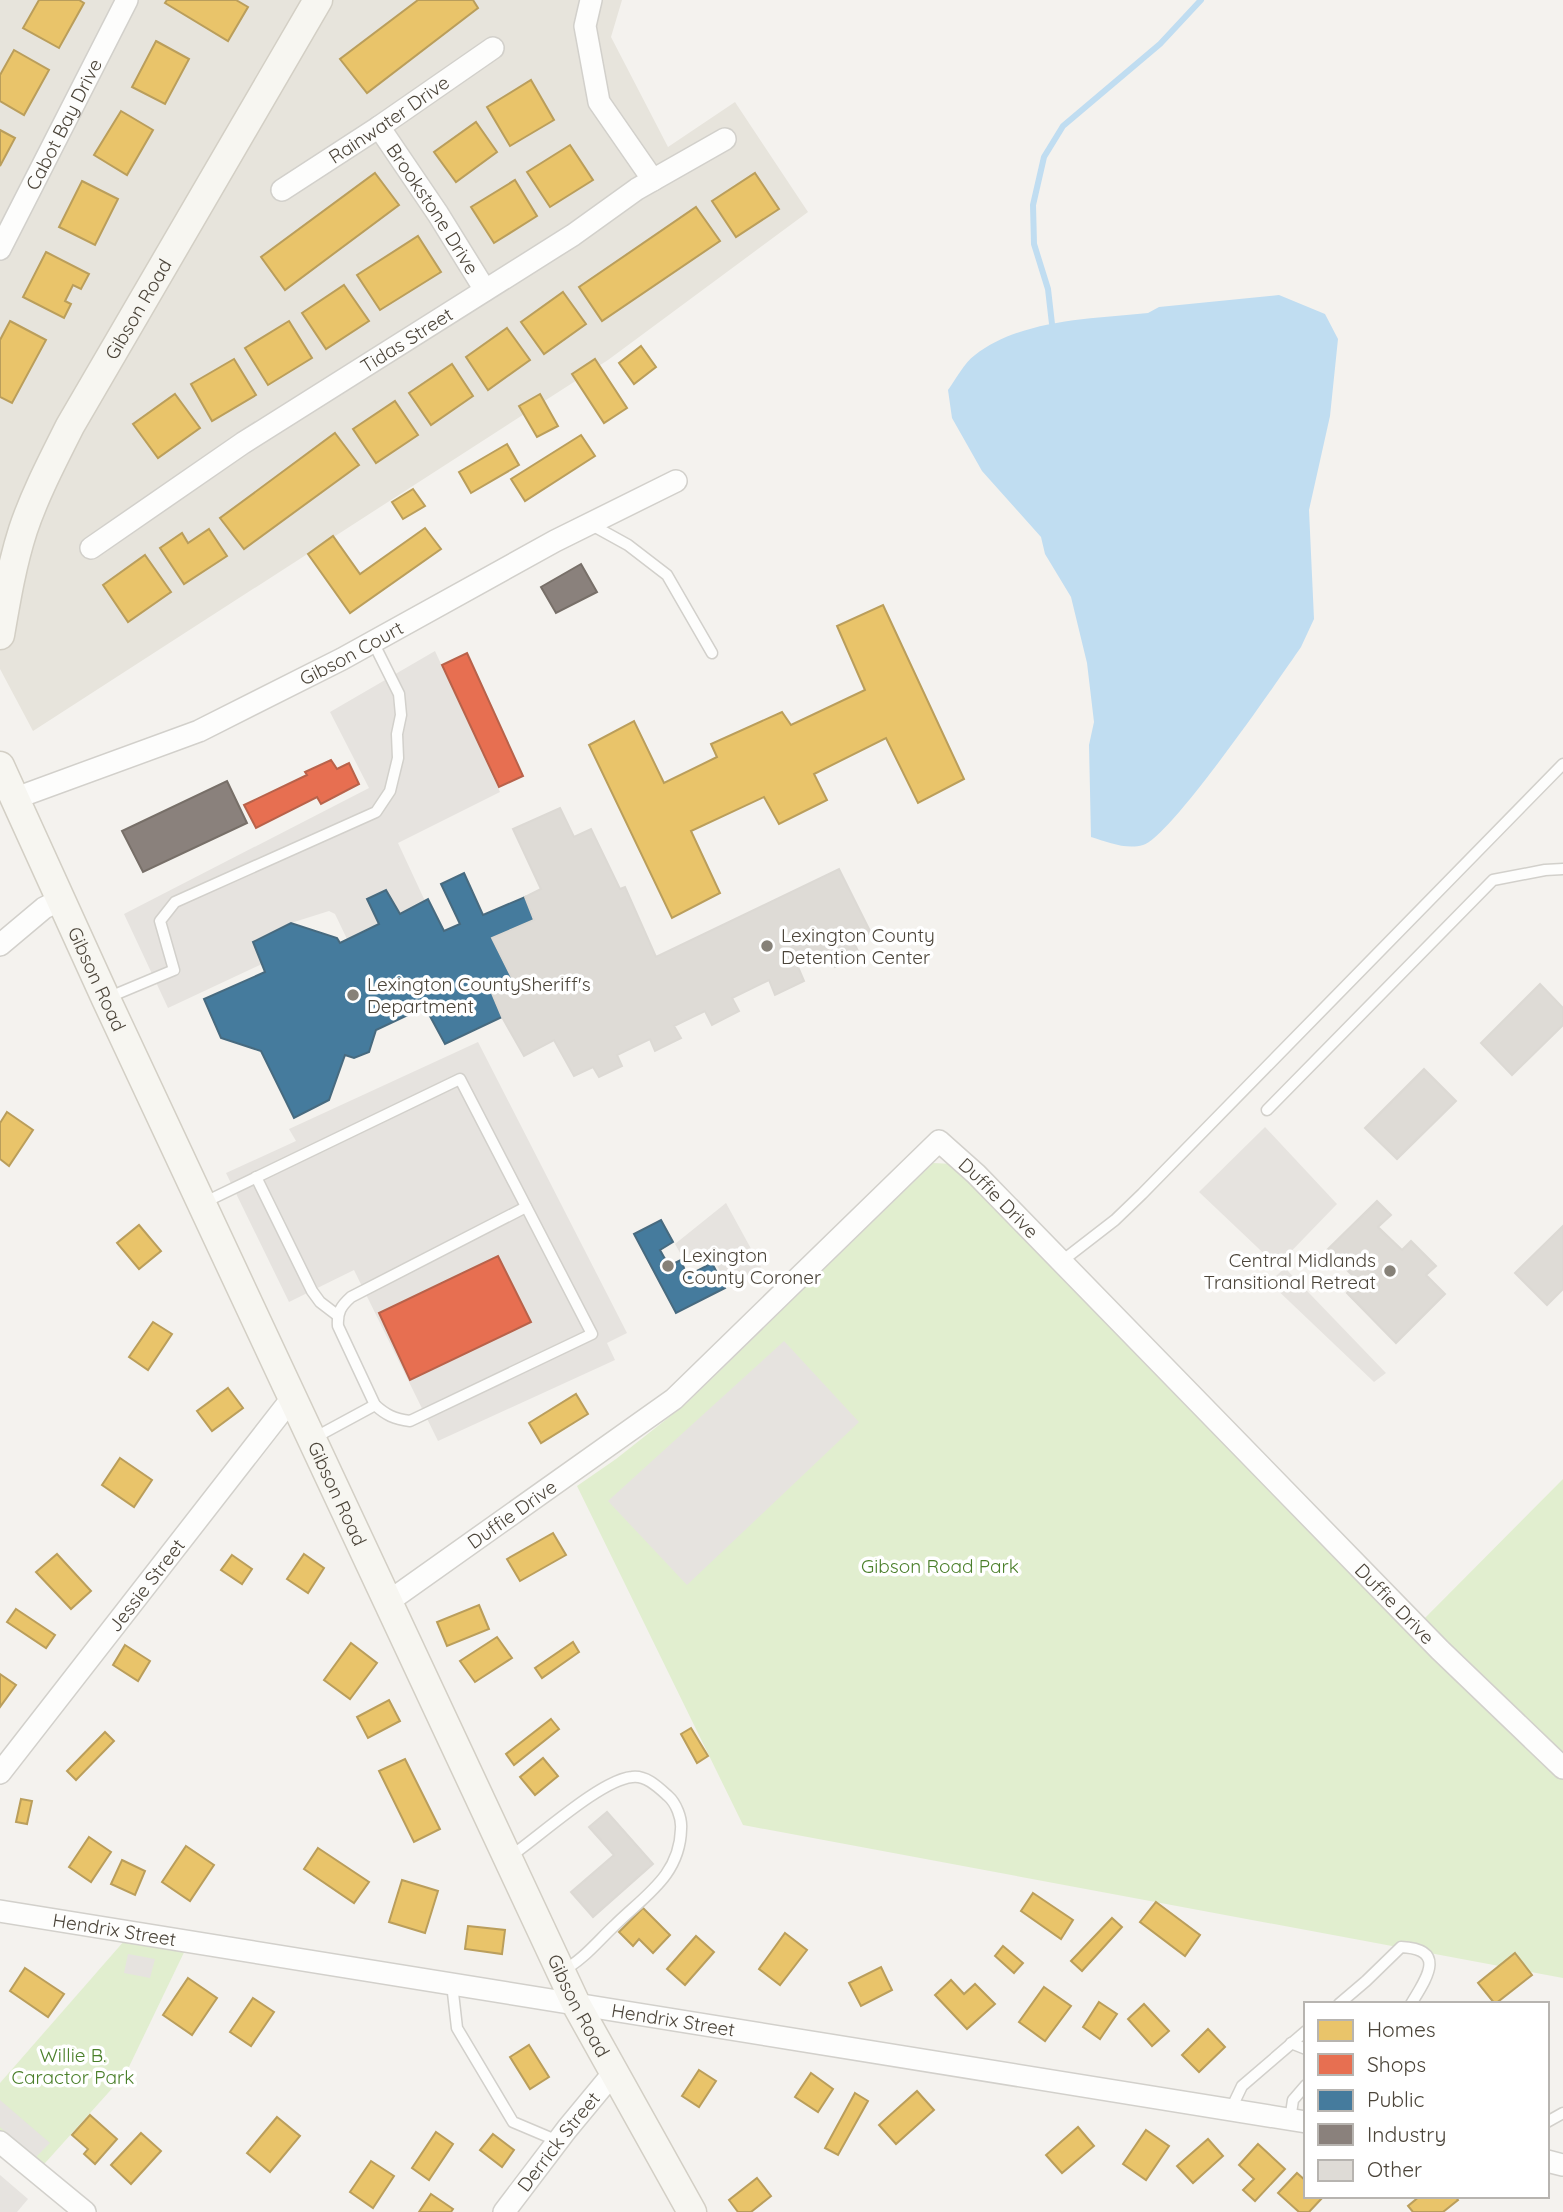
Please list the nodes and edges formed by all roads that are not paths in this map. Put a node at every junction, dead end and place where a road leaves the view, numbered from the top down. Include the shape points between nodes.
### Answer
1 (127, 0) edge
2 (318, 0) edge
3 (591, 0) edge
4 (493, 48) dead end
5 (379, 127) junction
6 (725, 139) dead end
7 (653, 180) junction
8 (282, 190) dead end
9 (0, 248) edge
10 (485, 290) junction
11 (676, 481) dead end
12 (590, 524) junction
13 (91, 548) dead end
14 (0, 635) edge
15 (373, 642) junction
16 (712, 653) dead end
17 (1563, 764) edge
18 (0, 766) edge
19 (16, 798) junction
20 (1563, 869) edge
21 (60, 900) junction
22 (0, 945) edge
23 (106, 999) junction
24 (1267, 1110) dead end
25 (256, 1177) junction
26 (201, 1204) junction
27 (526, 1207) junction
28 (1062, 1262) junction
29 (337, 1315) junction
30 (292, 1398) junction
31 (375, 1405) junction
32 (311, 1439) junction
33 (388, 1602) junction
34 (1563, 1768) edge
35 (0, 1773) edge
36 (508, 1858) junction
37 (0, 1911) edge
38 (561, 1972) junction
39 (452, 1984) junction
40 (1342, 2002) edge
41 (1412, 2002) edge
42 (576, 2004) junction
43 (1304, 2033) edge
44 (1292, 2043) junction
45 (1304, 2048) edge
46 (615, 2070) junction
47 (1304, 2087) edge
48 (1231, 2109) junction
49 (1298, 2121) edge
50 (558, 2141) junction
51 (0, 2142) edge
52 (85, 2212) edge
53 (504, 2212) edge
54 (692, 2212) edge

1 - 9 street, Cabot Bay Drive
2 - 14 street, Gibson Road via 70,426 23,530
3 - 7 street via 584,26 599,102
4 - 5 street, Rainwater Drive
5 - 8 street, Rainwater Drive
5 - 10 street, Brookstone Drive
6 - 7 street, Tidas Street
7 - 10 street, Tidas Street
10 - 13 street, Tidas Street via 243,443
11 - 12 street, Gibson Court
12 - 15 street, Gibson Court
12 - 16 lane via 667,575
15 - 19 street, Gibson Court via 199,731
15 - 23 lane via 399,694 401,715 390,791 376,812 175,901 160,921 174,970
17 - 28 lane via 1142,1194
18 - 19 street, Gibson Road
19 - 21 street, Gibson Road
20 - 24 lane via 1493,880
21 - 22 street
21 - 23 street, Gibson Road
23 - 26 street, Gibson Road
25 - 26 lane
25 - 27 lane via 460,1079
25 - 29 lane via 312,1291
26 - 30 street, Gibson Road
27 - 29 lane via 351,1297
27 - 31 lane via 592,1334 410,1421 394,1419
28 - 33 street, Duffie Drive via 939,1141 674,1399
28 - 34 street, Duffie Drive via 1440,1650
29 - 31 lane
30 - 32 street, Gibson Road
30 - 35 street, Jessie Street
31 - 32 lane
32 - 33 street, Gibson Road
33 - 36 street, Gibson Road
36 - 38 street, Gibson Road
36 - 38 lane via 606,1785 633,1776 653,1782 673,1800 681,1823 681,1847 671,1869 578,1962
37 - 39 street, Hendrix Street
38 - 42 street, Gibson Road
39 - 42 street, Hendrix Street
39 - 50 lane via 457,2028 513,2122
40 - 41 lane via 1401,1947 1415,1947 1431,1961 1431,1969
42 - 46 street, Gibson Road
42 - 48 street, Hendrix Street
43 - 44 lane
44 - 45 lane
44 - 48 lane via 1242,2085
46 - 50 street, Derrick Street
46 - 54 street, Gibson Road
47 - 49 lane via 1293,2101
48 - 49 street, Hendrix Street
50 - 53 street, Derrick Street
51 - 52 street

